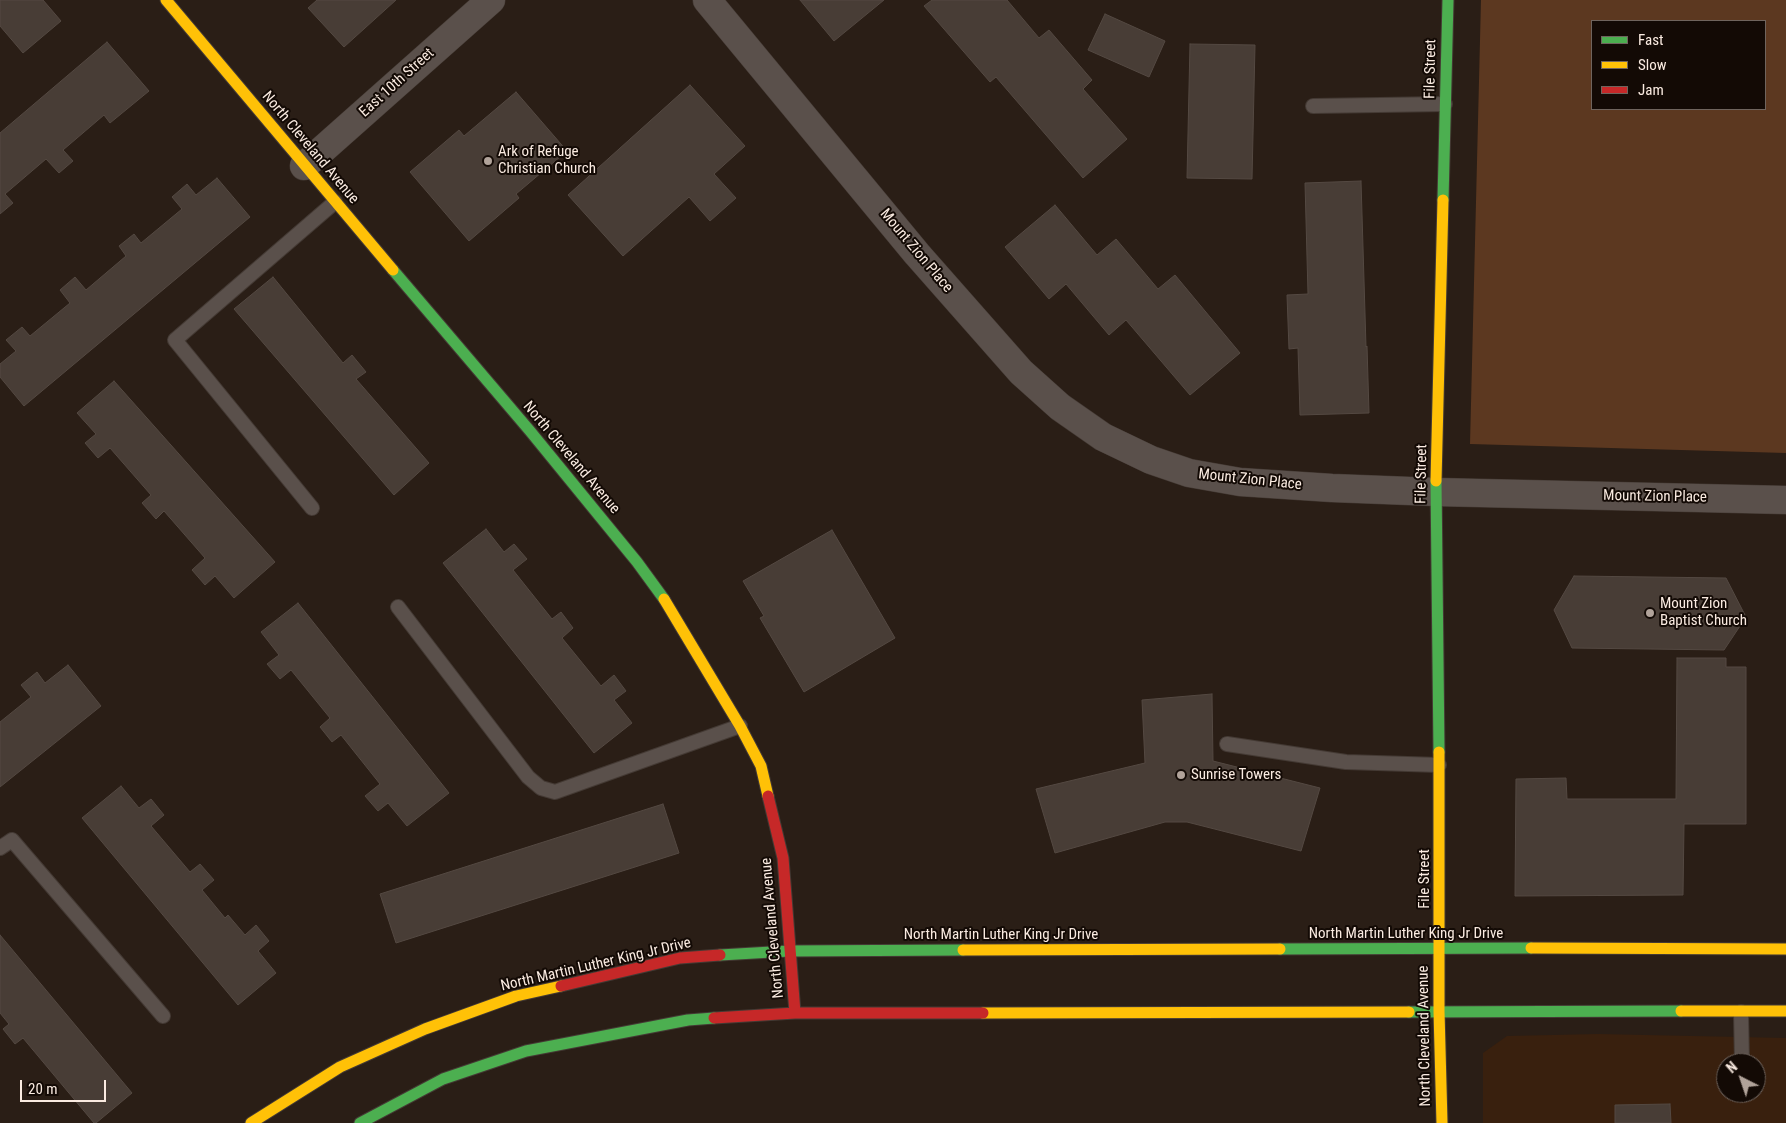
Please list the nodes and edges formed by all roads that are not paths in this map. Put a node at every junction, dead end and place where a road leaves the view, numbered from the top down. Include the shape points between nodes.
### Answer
1 (166, 0) edge
2 (491, 0) edge
3 (707, 0) edge
4 (1448, 0) edge
5 (1445, 104) junction
6 (1313, 106) dead end
7 (304, 166) junction
8 (335, 202) junction
9 (1436, 492) junction
10 (1786, 500) edge
11 (312, 508) dead end
12 (398, 607) dead end
13 (740, 726) junction
14 (1227, 744) dead end
15 (1439, 766) junction
16 (0, 848) edge
17 (1439, 948) junction
18 (1786, 949) edge
19 (789, 951) junction
20 (1439, 1011) junction
21 (1741, 1012) junction
22 (1786, 1012) edge
23 (795, 1013) junction
24 (163, 1016) dead end
25 (1742, 1053) edge
26 (251, 1123) edge
27 (360, 1123) edge
28 (1442, 1123) edge

1 - 7 main road, North Cleveland Avenue
2 - 7 street, East 10th Street
3 - 9 street, Mount Zion Place via 917,254 1021,372 1060,407 1103,437 1151,460 1189,473 1240,482
4 - 5 main road, File Street
5 - 6 lane
5 - 9 main road, File Street
7 - 8 main road, North Cleveland Avenue
8 - 11 lane via 175,340
8 - 13 main road, North Cleveland Avenue via 637,562 664,599
9 - 10 street, Mount Zion Place
9 - 15 main road, File Street
12 - 13 lane via 528,777 541,788 556,792
13 - 19 main road, North Cleveland Avenue via 761,766 783,858
14 - 15 lane via 1346,762
15 - 17 main road, File Street
16 - 24 lane via 12,840
17 - 18 main road, North Martin Luther King Jr Drive
17 - 19 main road, North Martin Luther King Jr Drive
17 - 20 main road, North Cleveland Avenue
19 - 23 main road, North Cleveland Avenue
19 - 26 main road, North Martin Luther King Jr Drive via 680,958 516,996 425,1029 340,1067
20 - 21 main road
20 - 23 main road
20 - 28 main road, North Cleveland Avenue
21 - 22 main road
21 - 25 lane
23 - 27 main road via 688,1020 526,1051 444,1079

